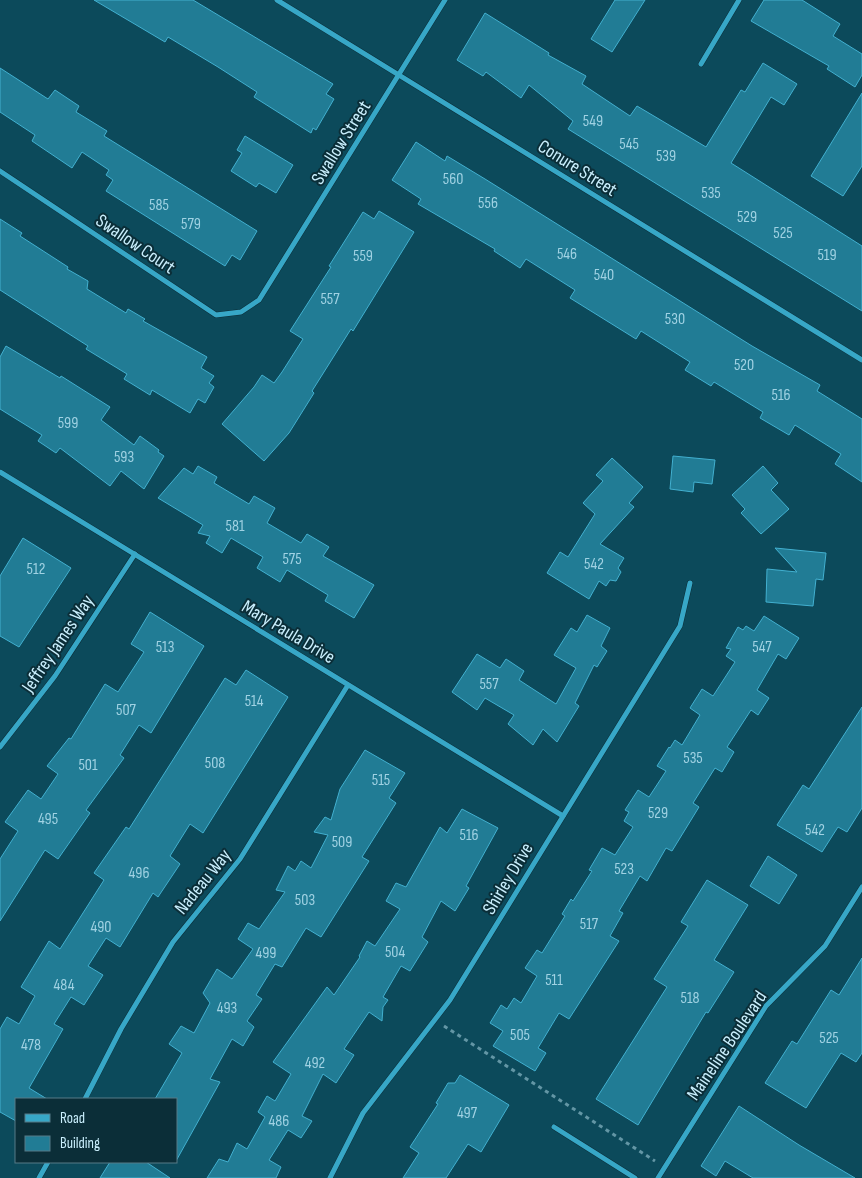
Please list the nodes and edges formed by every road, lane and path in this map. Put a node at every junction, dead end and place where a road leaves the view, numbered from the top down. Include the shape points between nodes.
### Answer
1 (277, 0) edge
2 (445, 0) edge
3 (739, 0) edge
4 (701, 64) dead end
5 (400, 75) junction
6 (0, 171) edge
7 (258, 300) joint
8 (862, 360) edge
9 (0, 472) edge
10 (134, 554) junction
11 (690, 583) dead end
12 (348, 685) junction
13 (0, 747) edge
14 (563, 816) junction
15 (862, 887) edge
16 (435, 1020) junction
17 (86, 1098) edge
18 (554, 1127) dead end
19 (47, 1163) edge
20 (664, 1167) junction
21 (39, 1178) edge
22 (330, 1178) edge
23 (635, 1178) edge
24 (658, 1178) edge

1 - 5 street, Conure Street
2 - 5 street, Swallow Street
3 - 4 street
5 - 7 street, Swallow Street
5 - 8 street, Conure Street
6 - 7 street, Swallow Court via 216,314 241,312
9 - 10 street, Mary Paula Drive
10 - 12 street, Mary Paula Drive
10 - 13 street, Jeffrey James Way via 55,676
11 - 14 street, Shirley Drive via 680,626
12 - 14 street, Mary Paula Drive
12 - 17 street, Nadeau Way via 240,859 173,942 121,1029
14 - 16 street, Shirley Drive
15 - 20 street, Maineline Boulevard via 825,946 766,1006
16 - 20 path
16 - 22 street, Shirley Drive via 363,1113
18 - 23 street
19 - 21 street
20 - 24 street, Maineline Boulevard

